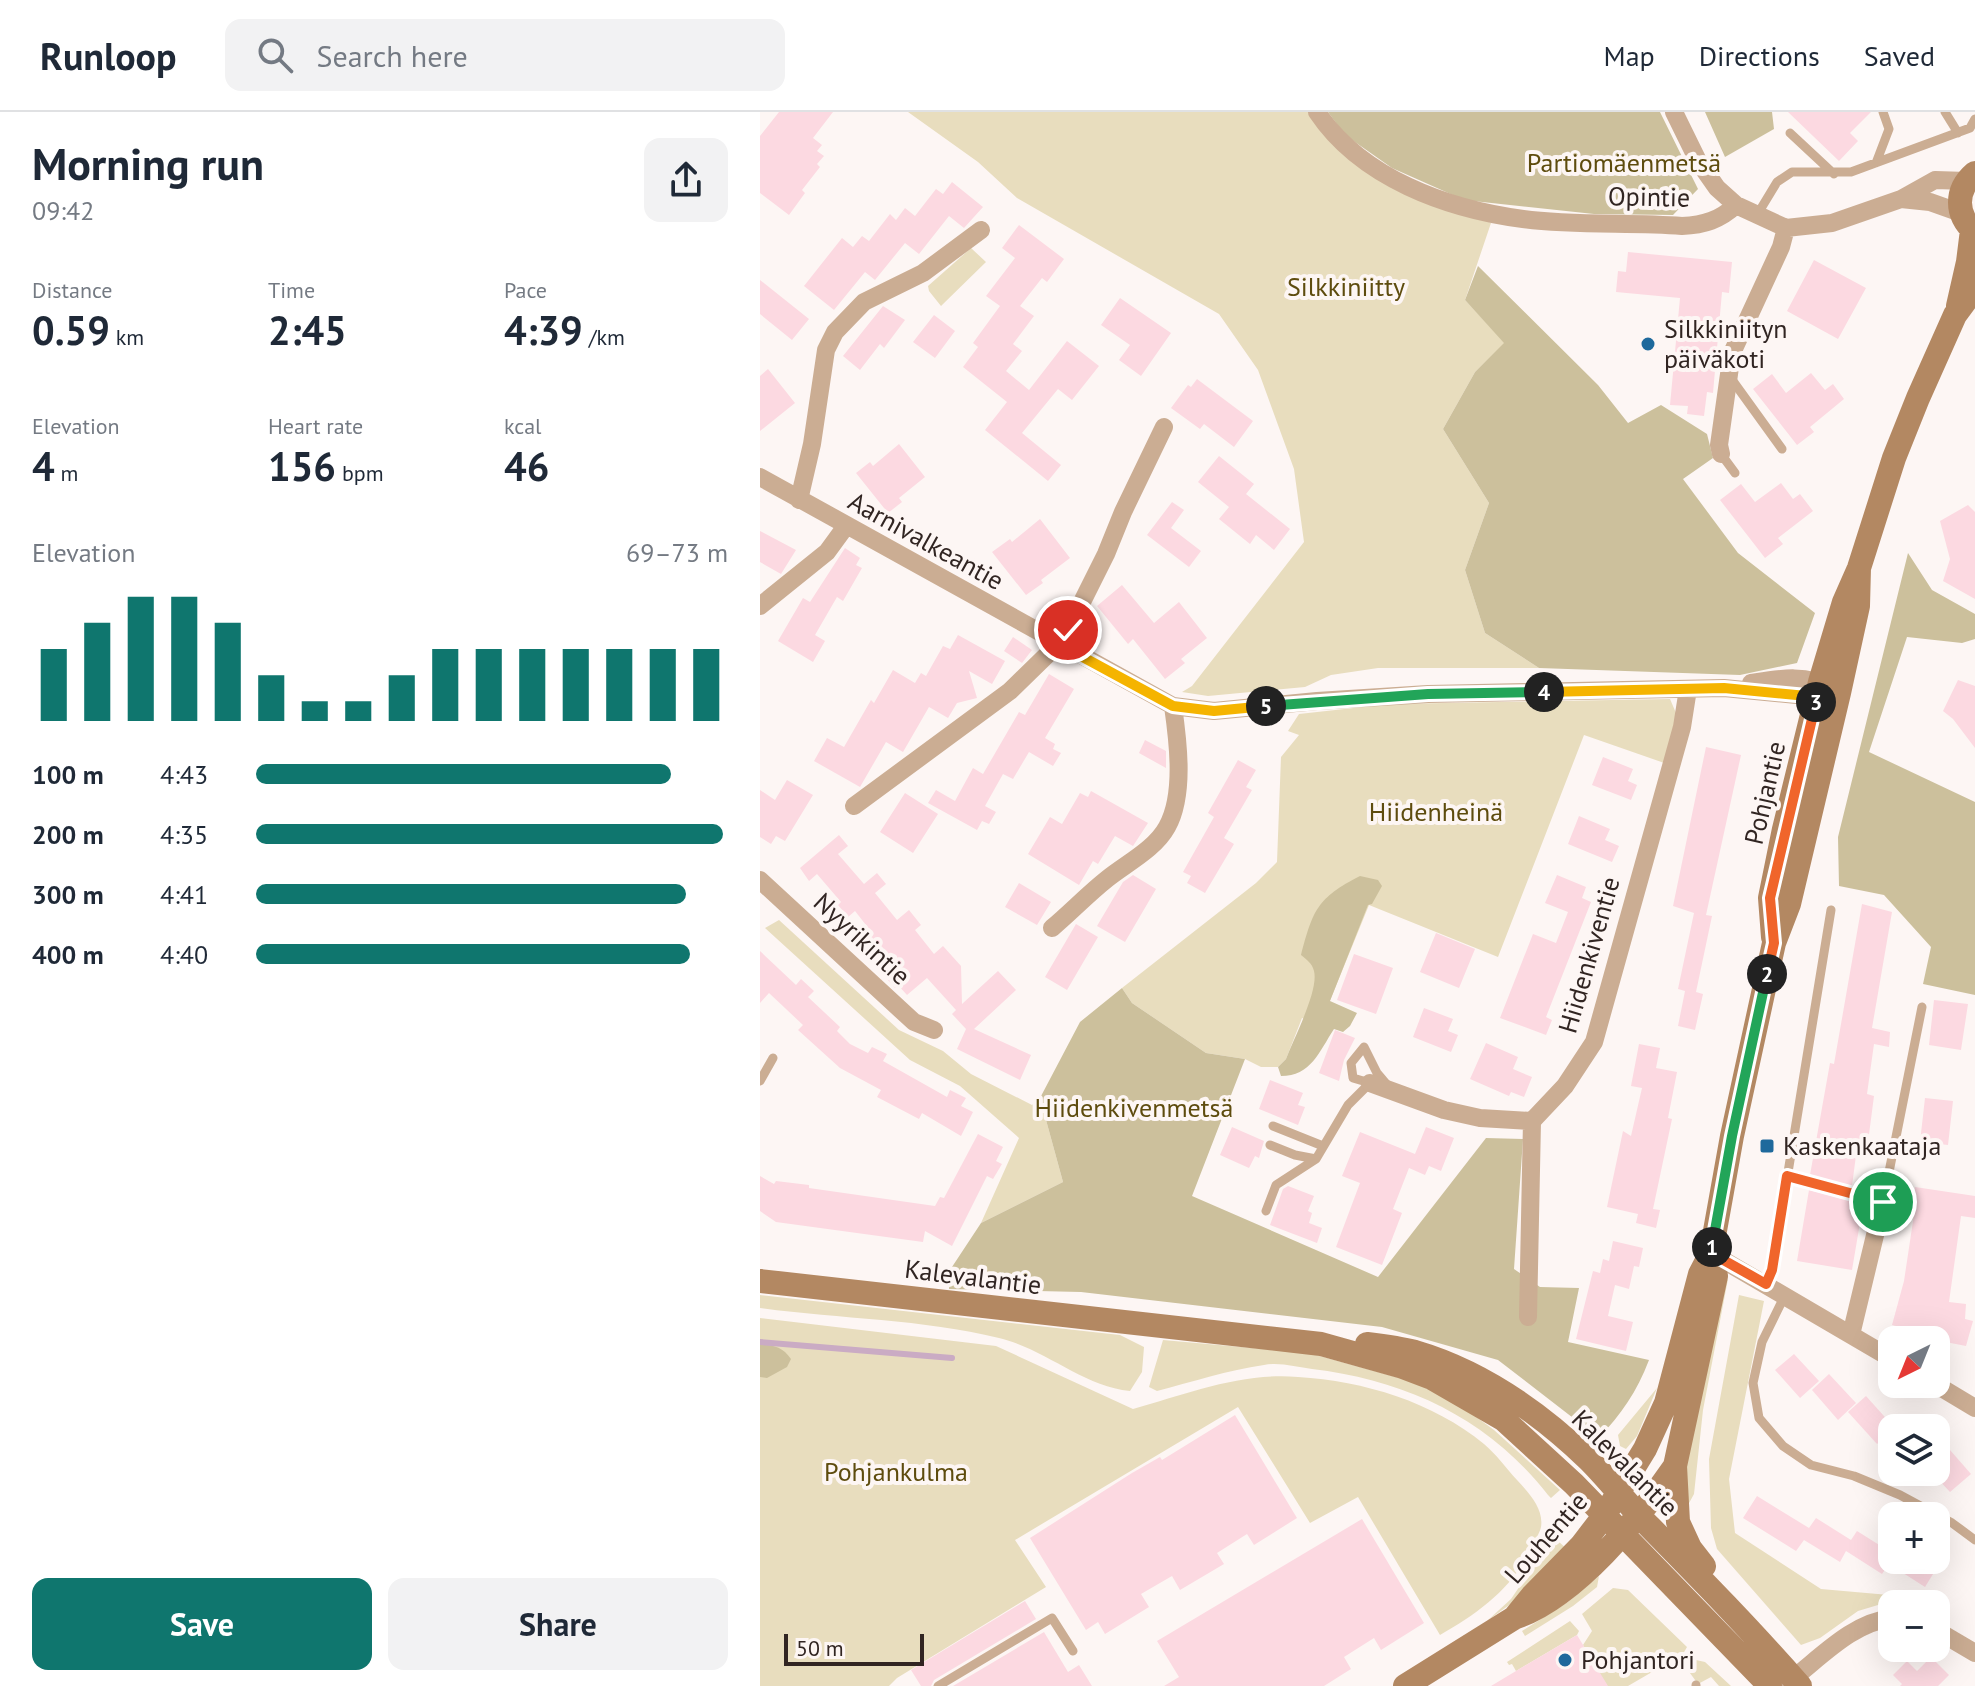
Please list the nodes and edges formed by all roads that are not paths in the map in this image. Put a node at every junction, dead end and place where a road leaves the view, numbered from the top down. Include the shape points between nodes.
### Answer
1 (1317, 112) edge
2 (1674, 112) edge
3 (1883, 112) edge
4 (1945, 112) edge
5 (1975, 119) edge
6 (1790, 133) dead end
7 (1958, 133) junction
8 (1876, 163) junction
9 (1834, 174) junction
10 (1971, 177) edge
11 (1901, 199) junction
12 (1736, 205) junction
13 (1757, 215) junction
14 (1969, 225) edge
15 (1786, 228) junction
16 (981, 230) dead end
17 (1975, 288) edge
18 (1955, 315) junction
19 (1728, 374) junction
20 (1164, 427) dead end
21 (1782, 449) dead end
22 (1721, 454) joint
23 (1735, 473) dead end
24 (760, 477) edge
25 (799, 500) junction
26 (846, 526) junction
27 (760, 606) edge
28 (1057, 643) junction
29 (1688, 689) junction
30 (1826, 690) junction
31 (1173, 706) junction
32 (854, 806) dead end
33 (764, 891) edge
34 (1831, 910) dead end
35 (1052, 928) dead end
36 (1922, 1007) dead end
37 (934, 1030) dead end
38 (773, 1058) dead end
39 (760, 1081) edge
40 (1370, 1083) junction
41 (1393, 1091) junction
42 (1532, 1121) junction
43 (1273, 1126) dead end
44 (1270, 1145) dead end
45 (1323, 1146) junction
46 (1316, 1159) junction
47 (1787, 1176) junction
48 (1883, 1202) junction
49 (1266, 1211) dead end
50 (1711, 1253) junction
51 (760, 1281) edge
52 (1766, 1284) junction
53 (1785, 1295) junction
54 (1528, 1317) dead end
55 (1851, 1335) junction
56 (1321, 1344) junction
57 (1878, 1351) edge
58 (1950, 1393) edge
59 (1975, 1408) edge
60 (1675, 1466) junction
61 (1618, 1493) junction
62 (1638, 1515) junction
63 (1604, 1516) junction
64 (1621, 1535) junction
65 (1975, 1540) edge
66 (1720, 1598) junction
67 (1514, 1618) junction
68 (1878, 1620) edge
69 (1950, 1638) edge
70 (1073, 1651) dead end
71 (1975, 1653) edge
72 (1787, 1684) edge
73 (938, 1686) edge
74 (1405, 1686) edge

1 - 12 street, Opintie via 1346,146 1380,172 1490,214 1682,226 1715,220
2 - 12 street via 1706,175
3 - 8 lane via 1889,129
4 - 7 lane
5 - 7 lane
6 - 9 lane
7 - 8 lane
8 - 9 lane
9 - 13 lane via 1792,172 1777,182
10 - 11 street via 1935,180
10 - 14 main road, Pohjantie via 1960,196
11 - 14 street via 1930,202
11 - 15 street via 1832,223
12 - 13 street
13 - 15 street
14 - 18 main road, Pohjantie via 1968,262
15 - 19 street via 1732,353
16 - 25 street via 923,273 864,302 835,332 826,350
17 - 18 main road, Pohjantie
18 - 30 main road, Pohjantie via 1894,458 1844,602
19 - 21 lane
19 - 22 street
20 - 28 street via 1106,554
22 - 23 lane
24 - 25 street, Aarnivalkeantie
25 - 26 street, Aarnivalkeantie
26 - 27 street via 827,552
26 - 28 street, Aarnivalkeantie
28 - 31 street, Aarnivalkeantie
28 - 32 street via 1010,691
29 - 30 street, Aarnivalkeantie via 1785,677
29 - 31 street, Aarnivalkeantie via 1428,694 1214,711
29 - 42 street, Hiidenkiventie via 1594,1042 1565,1086
30 - 50 main road, Pohjantie via 1789,904 1774,943
31 - 35 street via 1179,752 1167,827
33 - 37 street, Nyyrikintie via 914,1022
34 - 47 lane
36 - 48 lane
38 - 39 lane
40 - 41 street
40 - 41 lane via 1353,1078 1351,1063 1364,1047
40 - 45 lane via 1348,1105
41 - 42 street via 1468,1115
42 - 54 street
43 - 45 lane
44 - 46 lane
45 - 46 lane
46 - 49 lane via 1276,1185
47 - 48 lane
47 - 52 lane
48 - 55 street
50 - 52 street
50 - 60 main road, Pohjantie via 1716,1276
50 - 61 main road, Pohjantie via 1700,1274 1661,1416
51 - 56 main road, Kalevalantie
52 - 53 street
53 - 55 street
53 - 65 lane via 1762,1342 1753,1383 1759,1418 1783,1446 1811,1465 1900,1495
55 - 57 street
56 - 61 main road, Kalevalantie via 1352,1342 1411,1351 1466,1371 1557,1432
56 - 63 main road, Kalevalantie via 1403,1367 1466,1396 1525,1436
58 - 59 street
60 - 62 main road, Pohjantie
60 - 66 main road, Pohjantie via 1678,1522
61 - 62 main road, Kalevalantie
61 - 63 main road, Louhentie
62 - 64 main road, Pohjantie
62 - 66 main road, Kalevalantie
63 - 64 main road, Kalevalantie
63 - 67 main road, Louhentie
64 - 67 main road, Louhentie via 1562,1590
64 - 72 main road, Kalevalantie
66 - 72 main road, Kalevalantie
67 - 74 main road, Louhentie
68 - 72 street via 1851,1633
69 - 71 street
70 - 73 lane via 1052,1618

